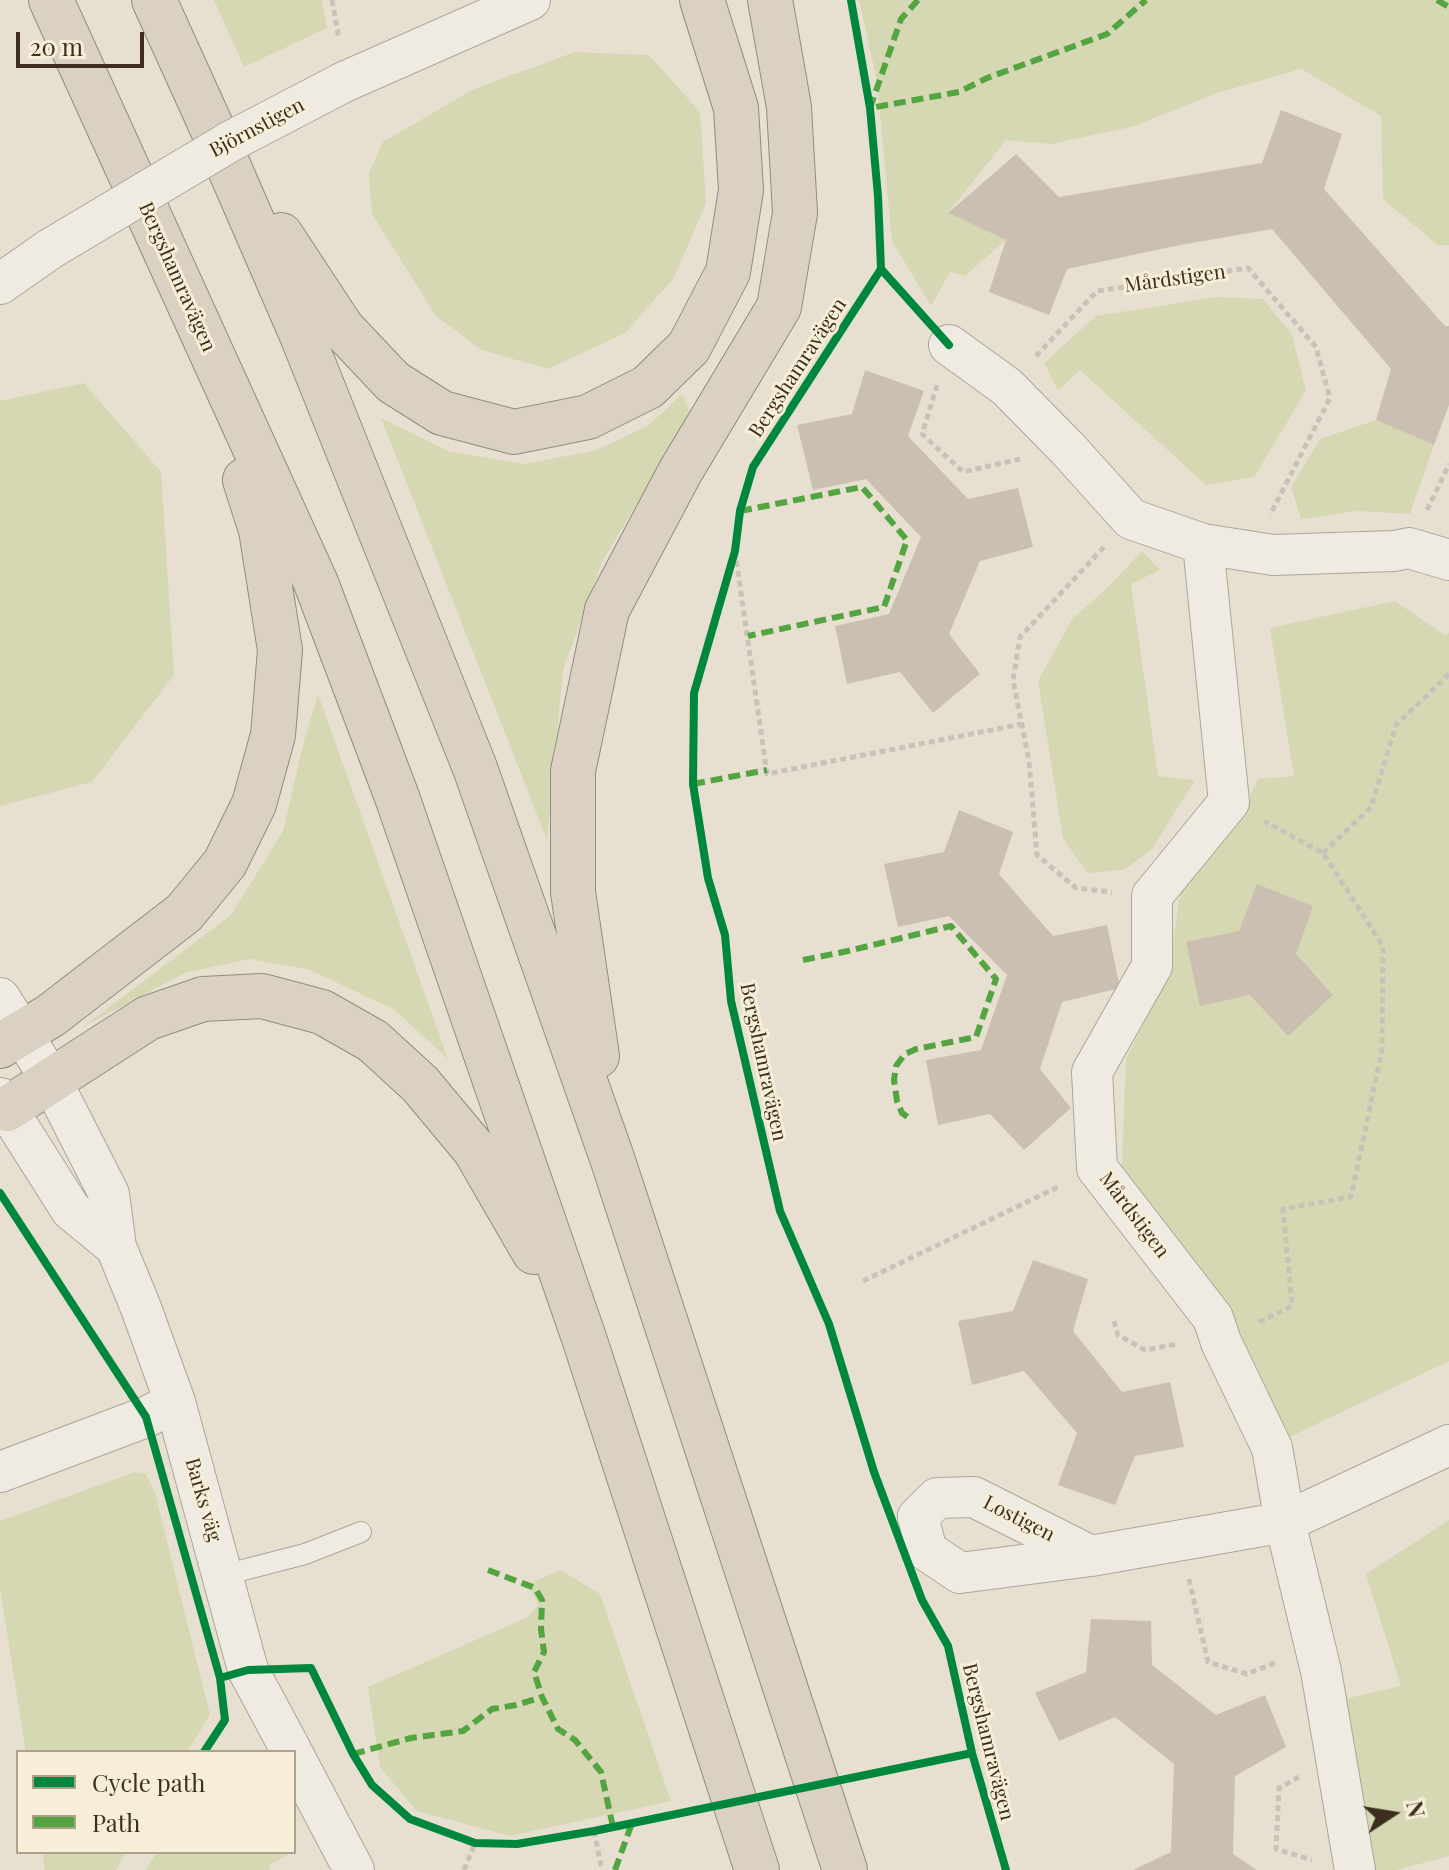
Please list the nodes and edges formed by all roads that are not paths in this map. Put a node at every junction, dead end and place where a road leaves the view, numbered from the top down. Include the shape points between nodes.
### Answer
1 (51, 0) edge
2 (154, 0) edge
3 (530, 0) edge
4 (702, 0) edge
5 (770, 0) edge
6 (212, 128) junction
7 (0, 284) edge
8 (192, 310) junction
9 (949, 345) road end
10 (1203, 544) junction
11 (1449, 560) edge
12 (7, 1025) edge
13 (51, 1080) junction
14 (3, 1103) edge
15 (612, 1158) junction
16 (116, 1247) junction
17 (585, 1341) junction
18 (175, 1402) junction
19 (1449, 1445) edge
20 (0, 1472) edge
21 (1285, 1522) junction
22 (361, 1532) dead end
23 (1091, 1556) dead end
24 (224, 1575) junction
25 (291, 1750) edge
26 (296, 1760) edge
27 (1336, 1866) edge
28 (354, 1870) edge
29 (757, 1870) edge
30 (845, 1870) edge

1 - 8 highway, Bergshamravägen
2 - 6 highway
3 - 7 street, Björnstigen, bridge via 344,82 231,141
4 - 6 highway via 736,108 741,190 728,272 689,347 648,387 588,417 514,432 442,413 393,382 342,328
5 - 15 highway via 789,107 795,213 779,307 680,472 607,610 573,771 573,892
6 - 15 highway via 301,333 475,768
8 - 12 highway via 261,530 280,650 273,735 254,804 225,863 184,913 50,1016
8 - 17 highway, Bergshamravägen via 316,583 397,797
9 - 10 street via 1007,387 1131,519
10 - 11 street via 1273,555 1409,548
10 - 21 street, Mårdstigen via 1229,802 1152,896 1152,966 1092,1072 1097,1168 1213,1318 1272,1448
12 - 13 street, Barks väg
13 - 14 highway
13 - 16 street, Barks väg via 109,1194
13 - 17 highway via 148,1018 203,999 262,996 322,1012 373,1041 420,1084 475,1150
14 - 16 street, Barks väg via 71,1210
15 - 30 highway
16 - 18 street, Barks väg
17 - 29 highway, Bergshamravägen
18 - 20 street
18 - 24 street, Barks väg
19 - 21 street
21 - 23 street
21 - 27 street via 1321,1671 1335,1757
22 - 24 lane via 305,1554
24 - 25 street, Barks väg via 248,1670
26 - 28 street, Barks väg

